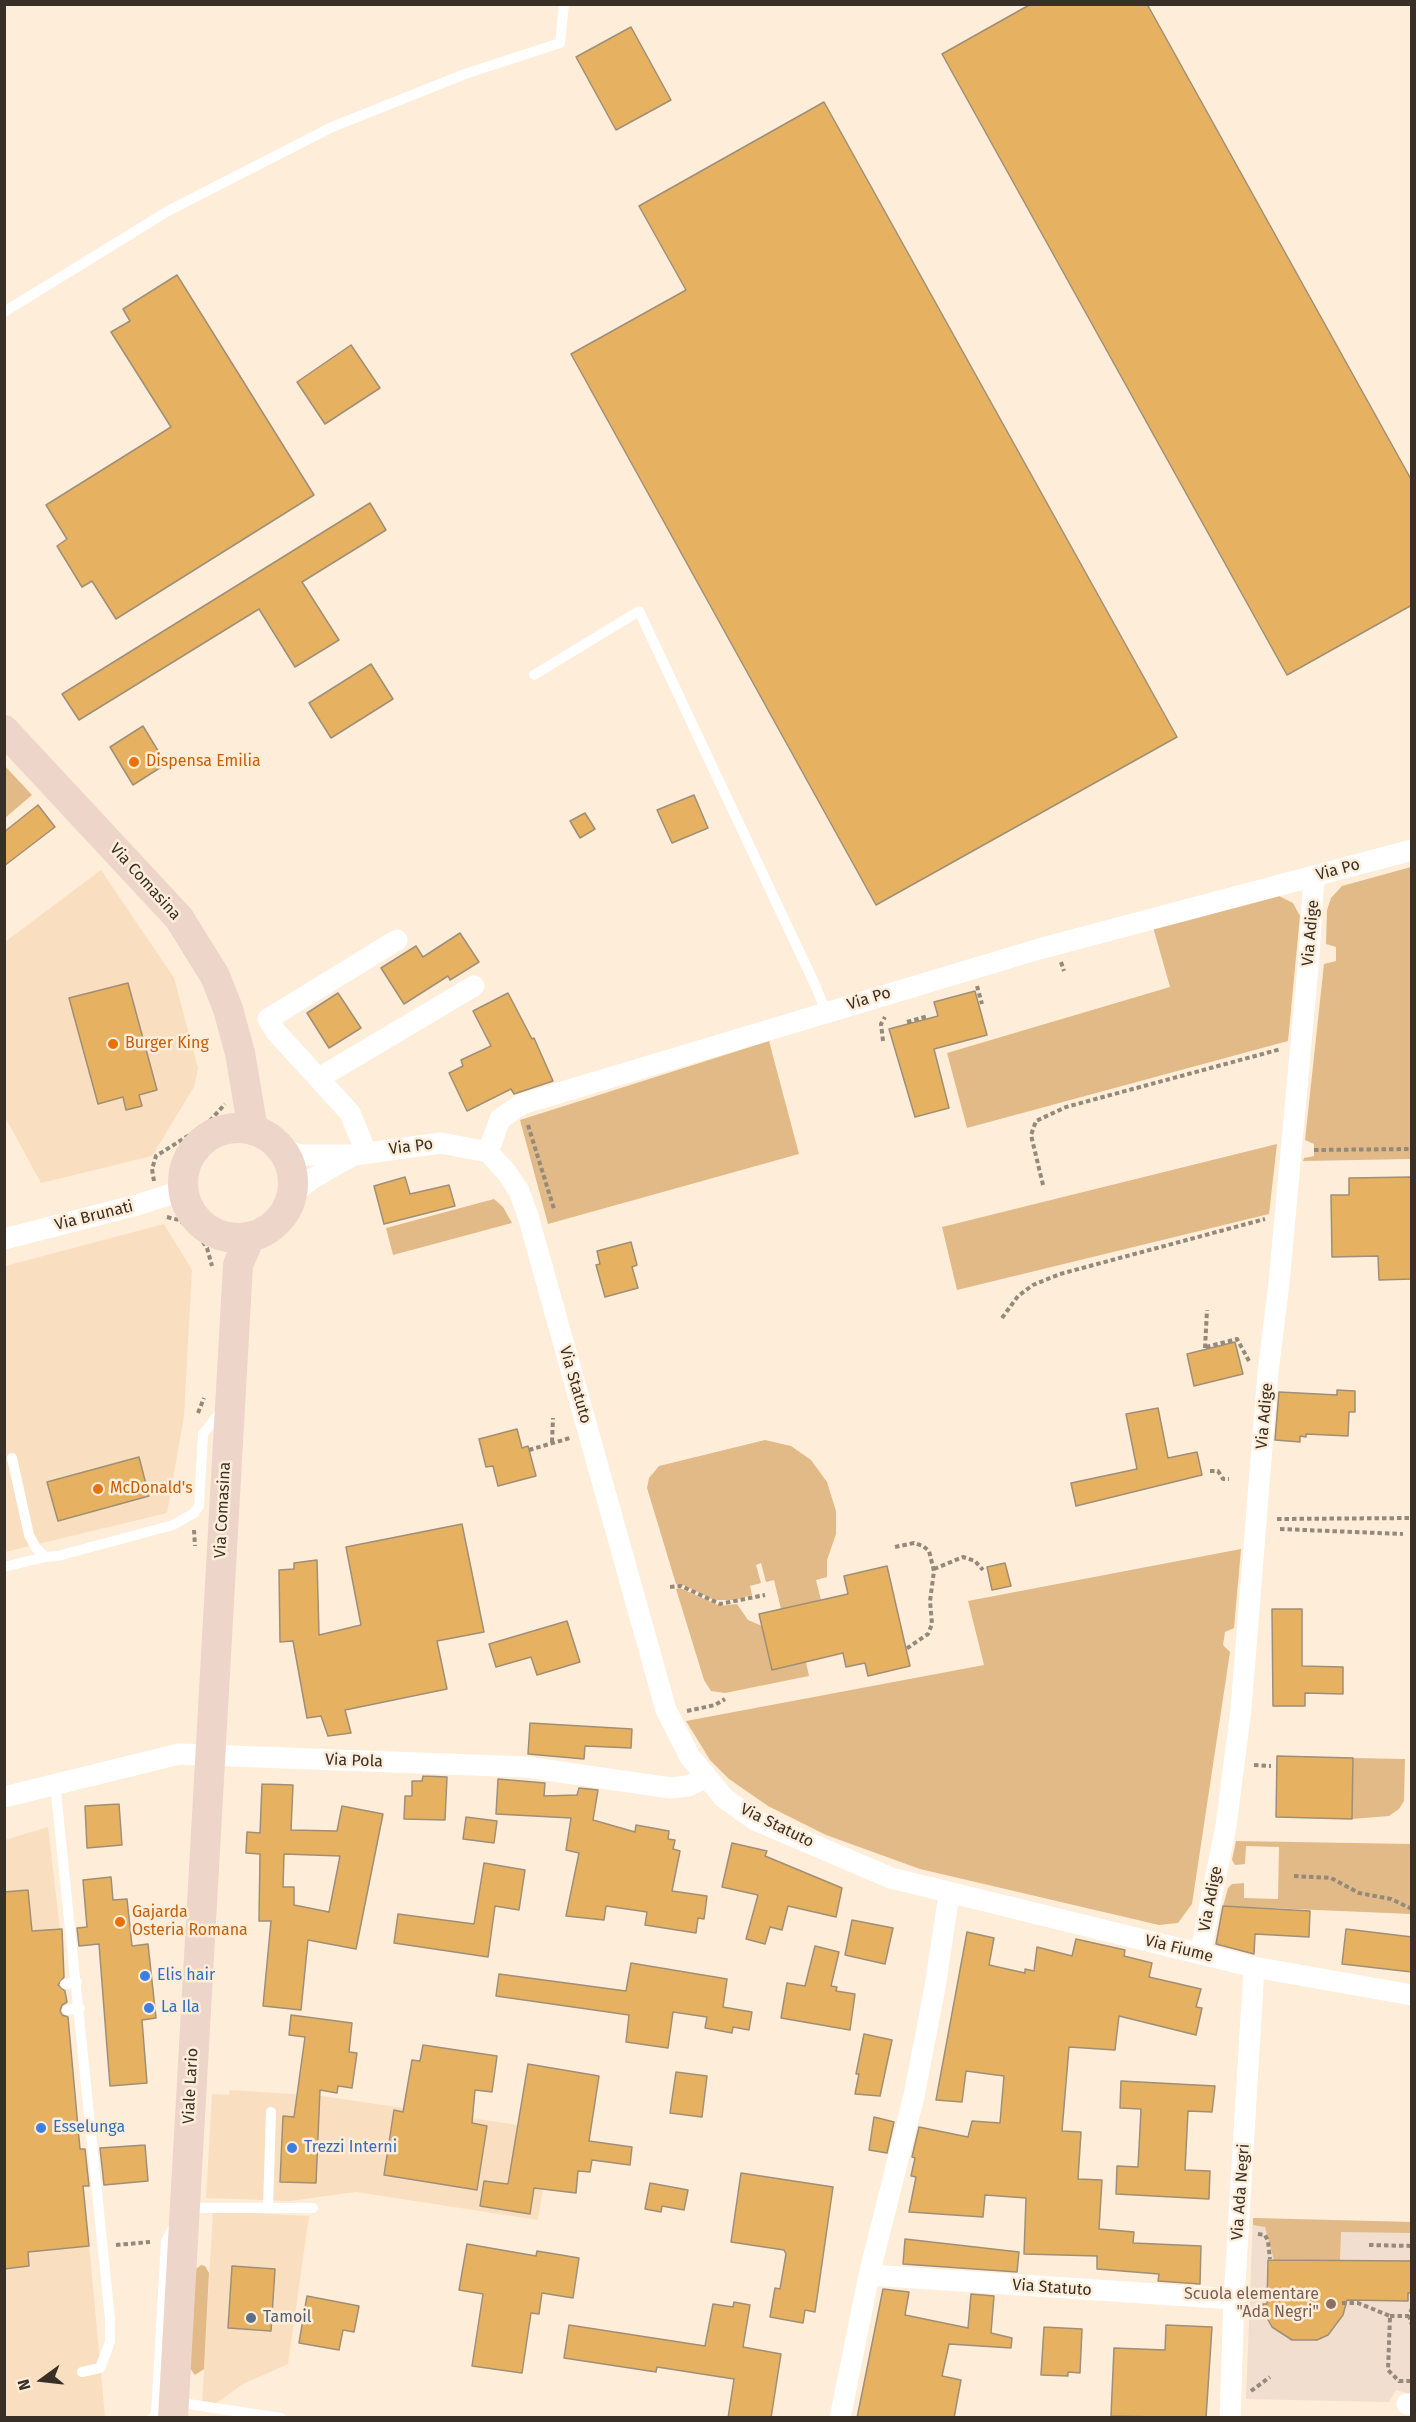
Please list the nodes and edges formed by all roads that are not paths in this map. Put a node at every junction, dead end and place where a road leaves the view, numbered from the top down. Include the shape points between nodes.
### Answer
1 (564, 4) edge
2 (4, 312) edge
3 (534, 675) dead end
4 (4, 730) edge
5 (1412, 850) edge
6 (1314, 876) junction
7 (397, 940) dead end
8 (474, 986) dead end
9 (826, 1012) junction
10 (319, 1078) junction
11 (244, 1129) junction
12 (282, 1150) junction
13 (488, 1152) junction
14 (360, 1154) junction
15 (171, 1194) junction
16 (292, 1195) junction
17 (217, 1234) junction
18 (250, 1237) junction
19 (4, 1239) edge
20 (225, 1271) junction
21 (219, 1394) junction
22 (12, 1458) dead end
23 (45, 1557) junction
24 (4, 1567) edge
25 (210, 1754) junction
26 (705, 1778) junction
27 (55, 1782) junction
28 (4, 1797) edge
29 (949, 1894) junction
30 (1200, 1954) junction
31 (1254, 1967) junction
32 (77, 1982) junction
33 (65, 1984) dead end
34 (1412, 1995) edge
35 (80, 2008) junction
36 (67, 2010) dead end
37 (271, 2112) dead end
38 (185, 2208) junction
39 (268, 2208) junction
40 (313, 2208) dead end
41 (869, 2276) junction
42 (1234, 2299) junction
43 (82, 2372) dead end
44 (166, 2412) edge
45 (239, 2415) edge
46 (281, 2418) edge
47 (840, 2418) edge
48 (1230, 2418) edge

1 - 2 lane via 560,43 465,74 332,127 168,211
3 - 9 lane via 639,611
4 - 11 main road, Via Comasina via 179,918 214,976 240,1053 236,1095
5 - 6 street, Via Po
6 - 9 street, Via Po via 1132,922
6 - 30 street, Via Adige via 1240,1720 1226,1826
7 - 10 street via 268,1019
8 - 10 street
9 - 13 street, Via Po via 522,1104 500,1119
10 - 14 street via 350,1113
11 - 12 main road via 270,1137
11 - 15 main road via 218,1132 202,1141 190,1155
12 - 14 street, Via Po via 302,1155
12 - 16 main road via 294,1179
13 - 14 street, Via Po via 441,1143
13 - 26 street, Via Statuto via 519,1191 525,1208 666,1710
14 - 16 street, Via Po via 310,1180
15 - 17 main road
15 - 19 street, Via Brunati
16 - 18 main road via 278,1222
17 - 18 main road
17 - 20 main road
18 - 20 main road, Via Comasina
20 - 21 main road, Via Comasina
21 - 23 lane via 203,1434 199,1506 194,1513 173,1525
21 - 25 main road, Via Comasina
22 - 23 lane via 29,1535
23 - 24 lane
25 - 26 street, Via Pola via 526,1767 671,1788
25 - 27 street, Via Pola via 178,1754
25 - 38 main road, Viale Lario
26 - 29 street, Via Statuto via 724,1798 755,1820 891,1878
27 - 28 street, Via Pola
27 - 32 lane
29 - 30 street, Via Fiume
29 - 41 street via 914,2096
30 - 31 street, Via Fiume
31 - 34 street, Via Fiume
31 - 42 street, Via Ada Negri
32 - 33 lane
32 - 35 lane
35 - 36 lane
35 - 43 lane via 110,2342 100,2368
37 - 39 lane
38 - 39 lane
38 - 44 main road, Viale Lario
38 - 44 lane via 166,2241 156,2413
39 - 40 lane
41 - 42 street, Via Statuto
41 - 47 street
42 - 48 street, Via Ada Negri
44 - 45 lane
45 - 46 lane

